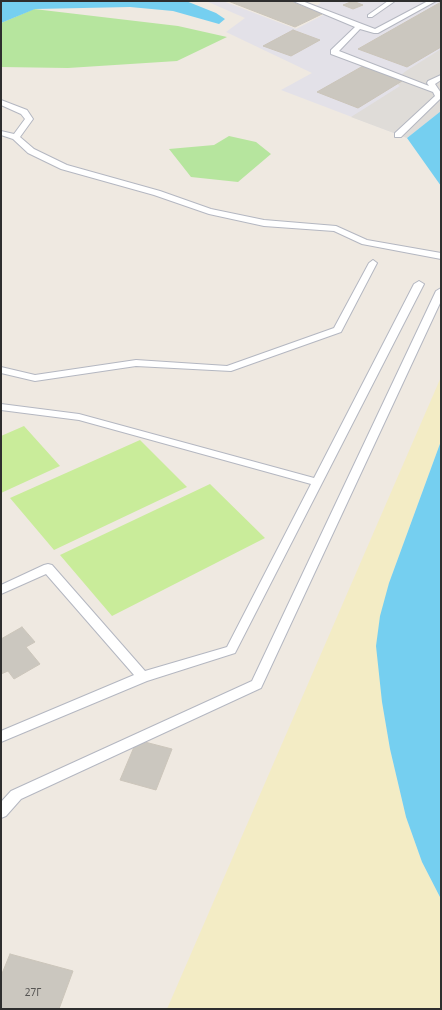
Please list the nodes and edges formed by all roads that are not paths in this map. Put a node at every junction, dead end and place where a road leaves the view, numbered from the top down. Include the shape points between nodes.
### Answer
1 (296, 1) edge
2 (392, 1) edge
3 (433, 1) edge
4 (370, 16) dead end
5 (359, 26) junction
6 (441, 77) edge
7 (436, 91) junction
8 (1, 102) edge
9 (1, 133) edge
10 (398, 135) dead end
11 (16, 137) junction
12 (441, 256) edge
13 (373, 263) dead end
14 (419, 284) dead end
15 (441, 291) edge
16 (1, 370) edge
17 (1, 407) edge
18 (317, 482) junction
19 (1, 590) edge
20 (144, 677) junction
21 (1, 737) edge
22 (1, 812) edge

1 - 5 lane
2 - 4 lane
3 - 5 lane via 376,32
5 - 7 lane via 334,52
6 - 7 lane via 431,83
7 - 10 lane via 439,96
8 - 11 lane via 24,112 29,119
9 - 11 lane
11 - 12 lane via 31,151 64,167 157,192 208,211 264,223 336,229 365,242
13 - 16 lane via 338,330 228,369 136,363 35,378
14 - 18 lane
15 - 22 lane via 257,684 16,795
17 - 18 lane via 79,417
18 - 20 lane via 231,650
19 - 20 lane via 48,568
20 - 21 lane

